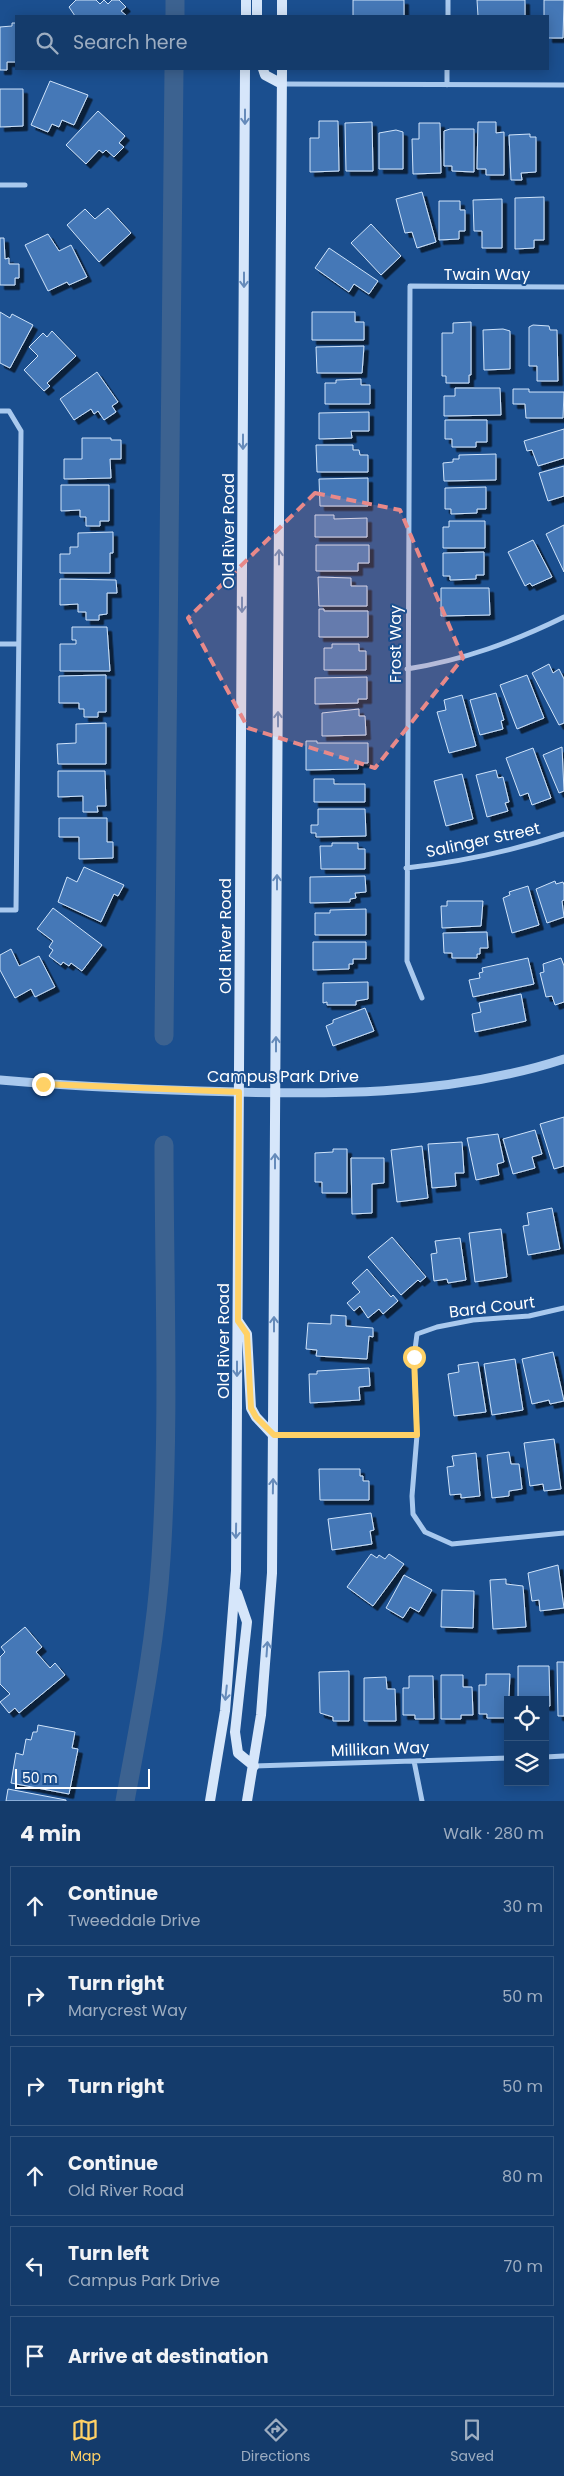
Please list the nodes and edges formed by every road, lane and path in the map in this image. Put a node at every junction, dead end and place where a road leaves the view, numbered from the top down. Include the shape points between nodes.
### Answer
1 (246, 0) edge
2 (257, 0) edge
3 (282, 0) edge
4 (448, 0) edge
5 (246, 15) edge
6 (257, 15) edge
7 (282, 15) edge
8 (448, 15) edge
9 (246, 70) edge
10 (263, 70) edge
11 (282, 70) edge
12 (448, 70) edge
13 (282, 84) junction
14 (447, 84) junction
15 (564, 85) edge
16 (0, 185) edge
17 (25, 185) dead end
18 (410, 286) joint
19 (564, 287) edge
20 (0, 412) edge
21 (564, 617) edge
22 (0, 644) edge
23 (18, 644) junction
24 (407, 669) junction
25 (564, 834) edge
26 (406, 868) junction
27 (0, 910) edge
28 (422, 998) dead end
29 (564, 1060) edge
30 (0, 1080) edge
31 (239, 1092) junction
32 (276, 1093) junction
33 (564, 1308) edge
34 (238, 1321) junction
35 (274, 1435) junction
36 (417, 1435) junction
37 (564, 1533) edge
38 (234, 1587) junction
39 (564, 1756) edge
40 (549, 1757) edge
41 (504, 1758) edge
42 (414, 1760) junction
43 (254, 1766) junction
44 (210, 1801) edge
45 (248, 1801) edge
46 (422, 1801) edge

1 - 5 main road
2 - 6 main road
3 - 7 main road
4 - 8 street
9 -> 31 main road, Old River Road
10 - 13 main road via 265,75
11 - 13 main road
12 - 14 street
13 - 14 street
32 -> 13 main road
14 - 15 street
16 - 17 street
18 - 19 street, Twain Way
18 - 24 street, Frost Way
20 - 23 street via 9,411 21,432
21 - 24 street via 486,652
22 - 23 street
23 - 27 street via 16,910
24 - 26 street, Frost Way
25 - 26 street, Salinger Street via 477,858
26 - 28 street, Frost Way via 407,961
29 - 32 street, Campus Park Drive via 444,1085 386,1091
30 - 31 street, Campus Park Drive
31 - 32 street, Campus Park Drive
31 - 34 main road, Old River Road
35 -> 32 main road
33 - 36 street, Bard Court via 529,1316 473,1320 417,1334 414,1357
34 - 35 main road via 247,1334 251,1408
34 -> 38 main road, Old River Road
35 - 36 street
43 -> 35 main road via 266,1668 272,1573
36 - 37 street via 413,1514 425,1532 452,1544
38 - 43 main road via 247,1622 235,1732 238,1753
38 -> 44 main road, Old River Road via 225,1711
39 - 40 street
41 - 42 street, Millikan Way
42 - 43 street, Millikan Way
42 - 46 street
43 - 45 main road

